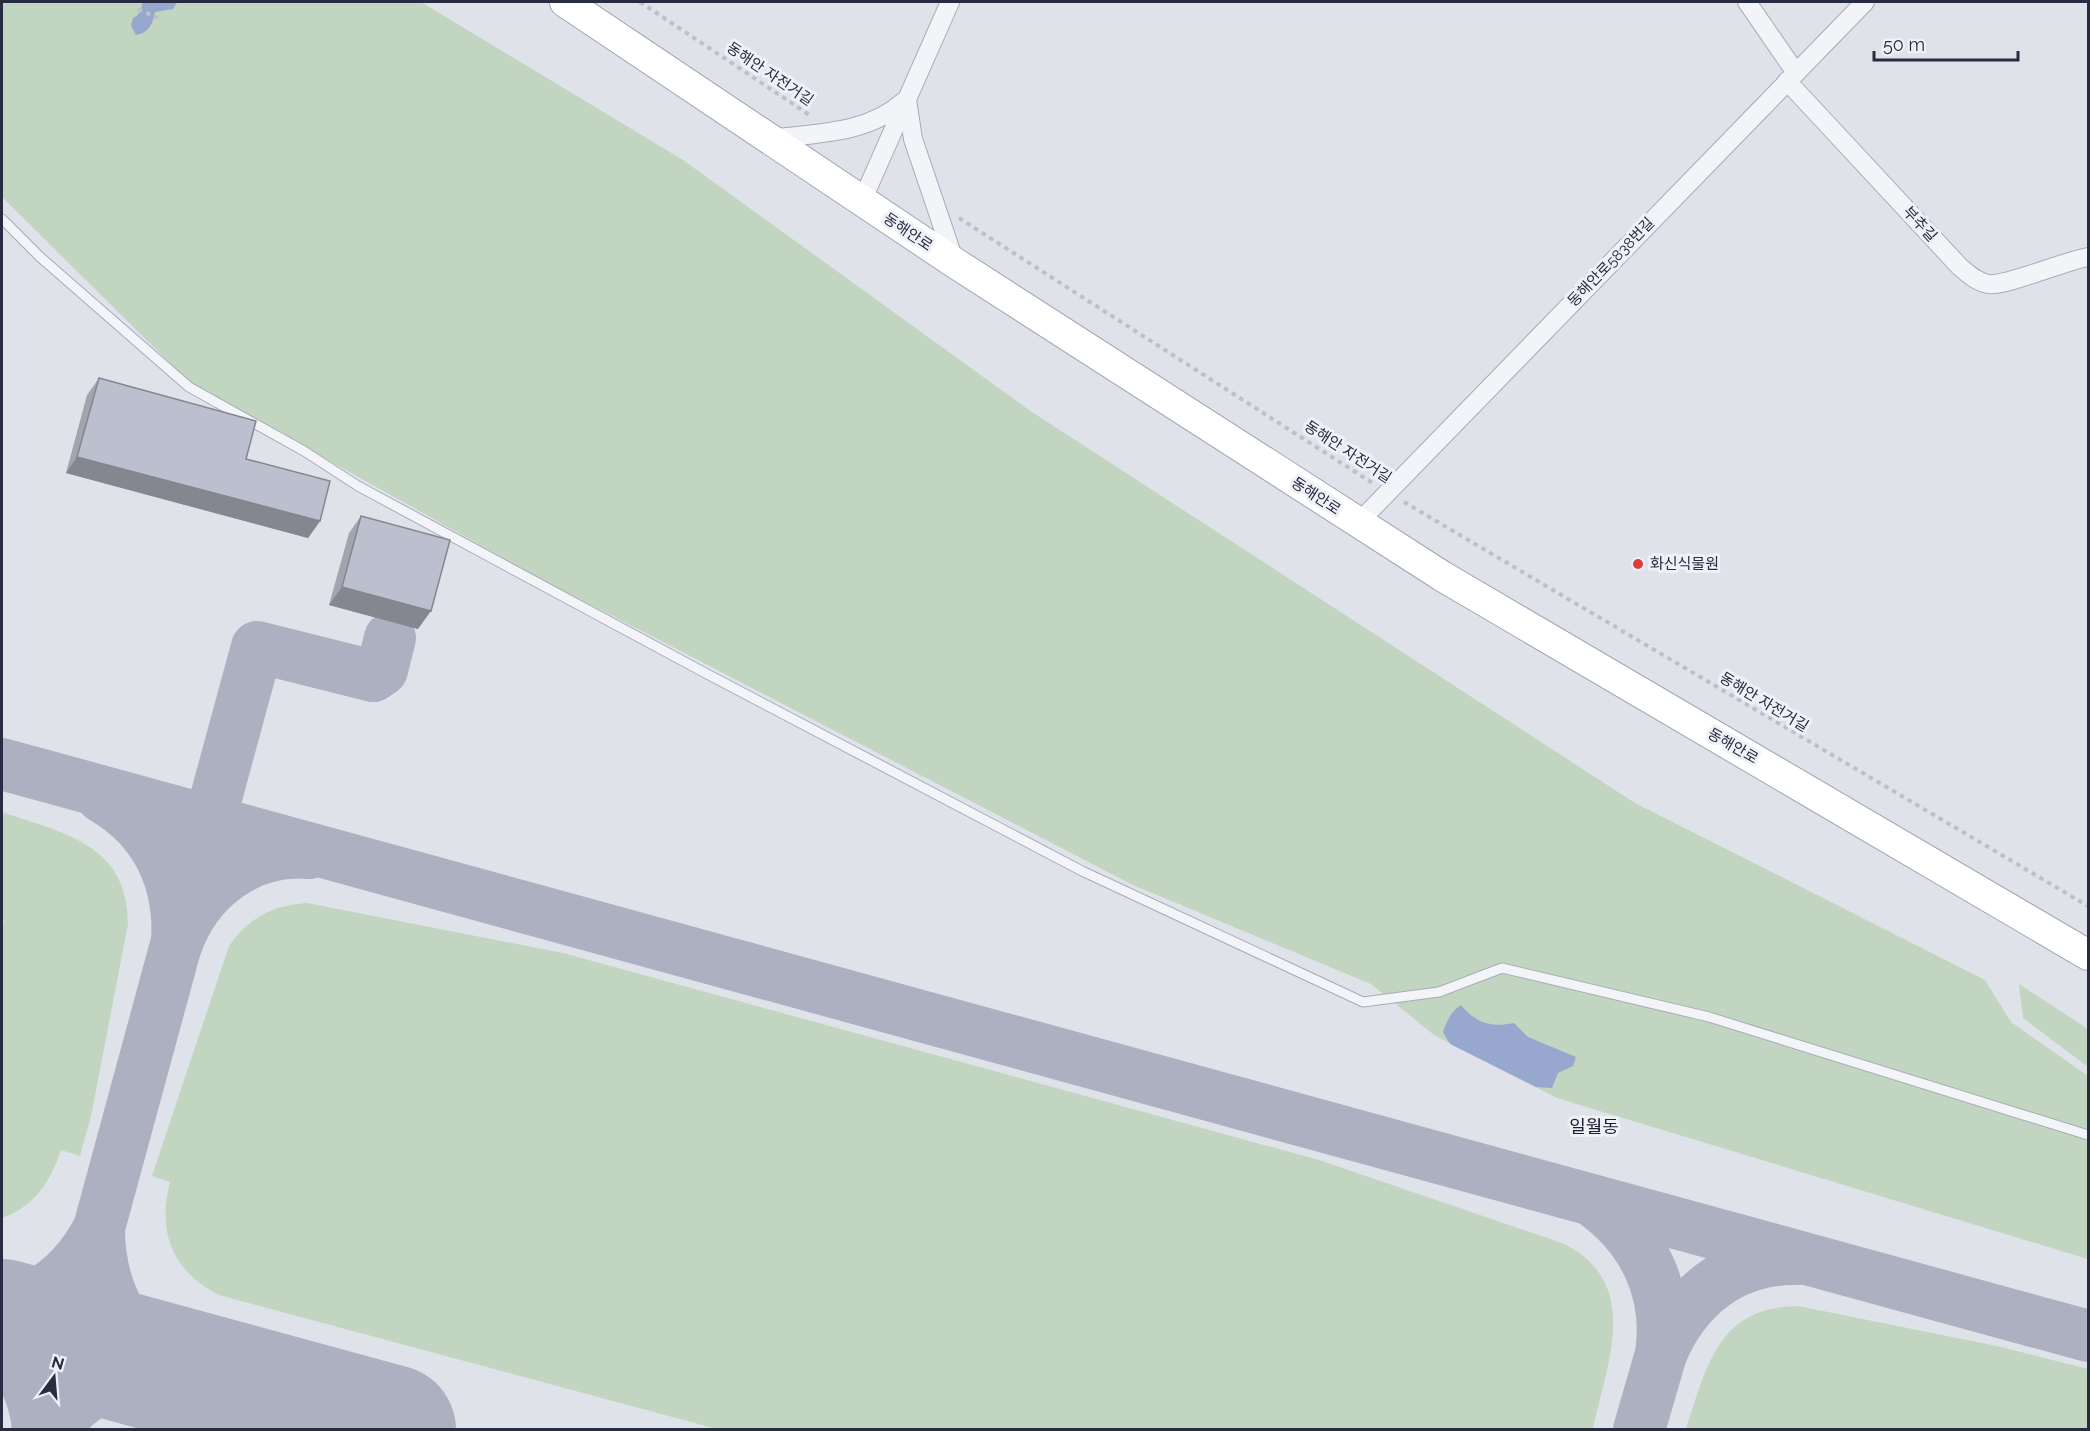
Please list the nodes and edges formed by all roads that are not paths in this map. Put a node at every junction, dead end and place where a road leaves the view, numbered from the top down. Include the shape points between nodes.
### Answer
1 (565, 2) edge
2 (950, 2) edge
3 (1747, 2) edge
4 (1865, 2) edge
5 (1791, 77) junction
6 (907, 98) junction
7 (770, 139) junction
8 (862, 201) junction
9 (2, 219) edge
10 (2088, 257) edge
11 (955, 263) junction
12 (1358, 523) junction
13 (2088, 955) edge
14 (2088, 1135) edge

1 - 7 main road, 동해안로
2 - 6 street
3 - 5 street, 부추길
4 - 5 street, 동해안로5838번길
5 - 10 street, 부추길 via 1960,267 1980,282 1999,285
5 - 12 street, 동해안로5838번길
6 - 7 street via 880,119 853,128
6 - 8 street
6 - 11 street via 913,140
7 - 8 main road, 동해안로
8 - 11 main road, 동해안로
9 - 14 lane via 189,387 358,486 1083,871 1363,1002 1439,992 1502,968 1709,1017
11 - 12 main road, 동해안로
12 - 13 main road, 동해안로 via 1530,629

